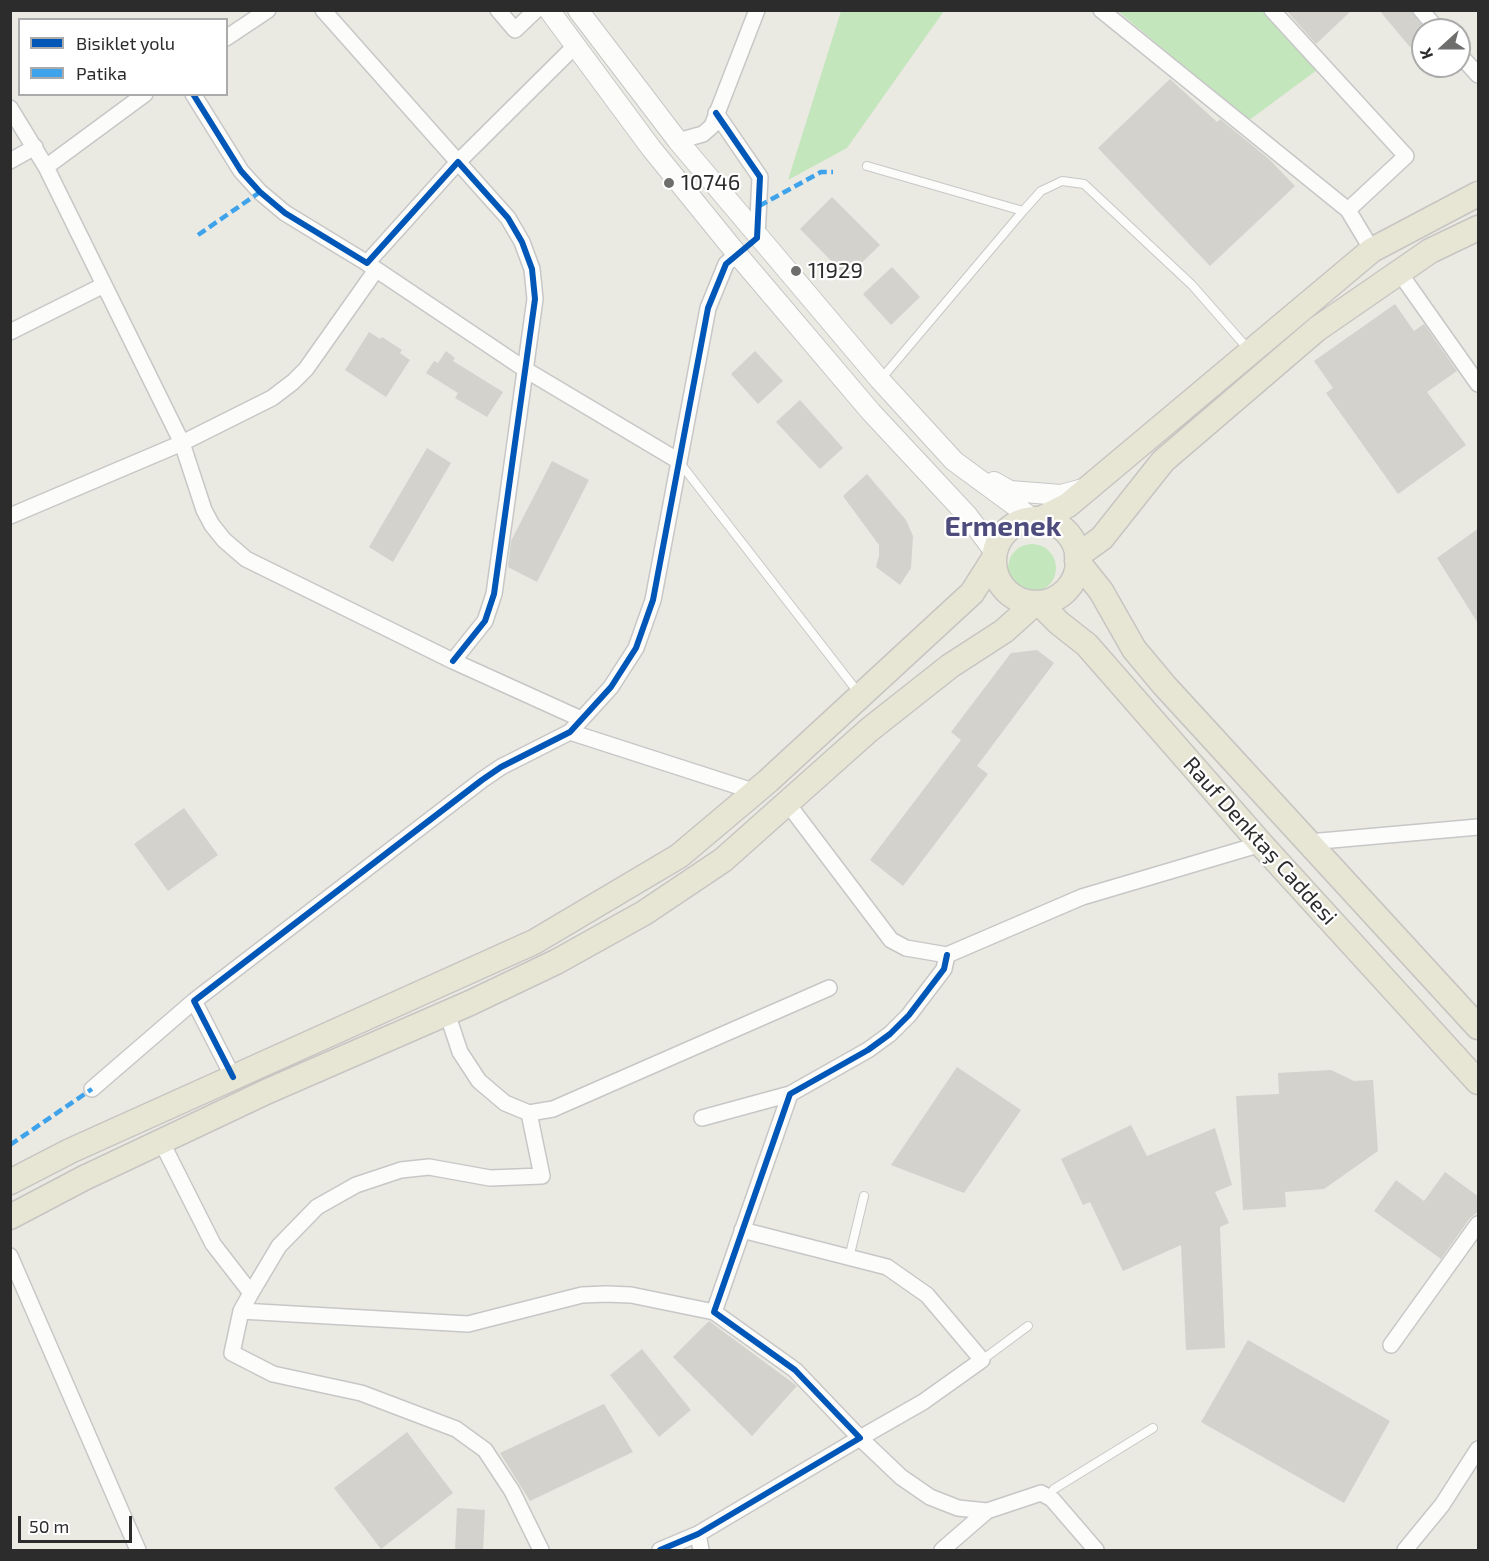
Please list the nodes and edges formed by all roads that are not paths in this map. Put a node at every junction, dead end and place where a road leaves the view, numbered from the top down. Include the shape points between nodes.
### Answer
1 (268, 10) edge
2 (323, 10) edge
3 (498, 10) edge
4 (537, 10) edge
5 (549, 10) edge
6 (757, 10) edge
7 (1101, 10) edge
8 (1272, 10) edge
9 (584, 13) edge
10 (228, 37) edge
11 (575, 46) junction
12 (142, 96) edge
13 (194, 96) edge
14 (10, 108) edge
15 (716, 114) junction
16 (678, 141) junction
17 (35, 147) junction
18 (10, 161) edge
19 (458, 162) junction
20 (867, 165) dead end
21 (46, 167) junction
22 (1479, 194) edge
23 (1023, 210) junction
24 (1348, 210) junction
25 (1479, 228) edge
26 (757, 238) junction
27 (1372, 250) junction
28 (736, 254) junction
29 (372, 267) junction
30 (1399, 272) junction
31 (104, 285) junction
32 (10, 332) edge
33 (1250, 351) junction
34 (526, 370) junction
35 (880, 381) junction
36 (1479, 384) edge
37 (182, 443) junction
38 (677, 460) junction
39 (954, 461) junction
40 (1087, 488) junction
41 (10, 516) edge
42 (1036, 520) junction
43 (994, 556) junction
44 (1077, 558) junction
45 (1037, 603) junction
46 (453, 661) junction
47 (854, 687) dead end
48 (581, 720) junction
49 (570, 732) junction
50 (756, 792) junction
51 (788, 804) junction
52 (1479, 827) edge
53 (1309, 842) junction
54 (1261, 844) junction
55 (947, 955) junction
56 (829, 987) dead end
57 (194, 1001) junction
58 (447, 1013) junction
59 (1479, 1027) edge
60 (233, 1077) junction
61 (1479, 1082) edge
62 (92, 1089) dead end
63 (790, 1094) junction
64 (529, 1113) junction
65 (702, 1118) dead end
66 (161, 1141) junction
67 (10, 1182) edge
68 (864, 1196) dead end
69 (10, 1216) edge
70 (1479, 1224) edge
71 (742, 1230) junction
72 (10, 1256) edge
73 (849, 1258) junction
74 (251, 1293) junction
75 (241, 1311) junction
76 (714, 1312) junction
77 (1028, 1326) dead end
78 (1391, 1345) dead end
79 (982, 1360) junction
80 (1153, 1428) dead end
81 (860, 1438) junction
82 (1479, 1449) edge
83 (1048, 1496) junction
84 (987, 1511) junction
85 (698, 1534) junction
86 (138, 1551) edge
87 (541, 1551) edge
88 (660, 1551) edge
89 (701, 1551) edge
90 (942, 1551) edge
91 (1096, 1551) edge
92 (1406, 1551) edge

1 - 10 street
2 - 19 street
3 - 4 street via 515,30
5 - 11 street
6 - 15 street
7 - 24 street
8 - 24 street via 1406,156
9 - 16 street
11 - 19 street
11 - 28 street
12 - 21 street
13 - 29 street via 241,171 260,192 285,213
14 - 17 street
15 - 16 street via 704,134
15 - 26 street via 760,177
16 - 26 street
17 - 18 street
17 - 21 street
19 - 29 street
19 - 34 street via 508,218 528,255 535,299
20 - 23 lane
21 - 31 street
22 - 27 main road
23 - 33 lane via 1051,184 1084,184 1192,285
23 - 35 lane
24 - 27 street
25 - 30 main road via 1430,251
26 - 28 street
26 - 35 street
27 - 33 main road
28 - 38 street via 726,264 708,308
28 - 43 street via 967,515
29 - 34 street
29 - 37 street via 306,369 293,382 272,398
30 - 36 street
30 - 44 main road via 1317,329 1163,461 1102,538
31 - 32 street
31 - 37 street
33 - 40 main road
34 - 38 street
34 - 46 street via 491,609
35 - 39 street
37 - 41 street
37 - 46 street via 212,525 246,560
38 - 47 lane
38 - 48 street via 650,610 636,648 610,687
39 - 40 street via 1010,491 1061,495
39 - 42 street
40 - 42 main road via 1068,505
42 - 43 main road via 1010,528 1001,537
42 - 44 main road via 1057,525 1067,533
43 - 45 main road via 1005,590 1023,602
43 - 50 main road via 972,593
44 - 45 main road via 1074,580 1067,590 1058,598
44 - 53 main road, Rauf Denktaş Caddesi via 1141,658
45 - 51 main road via 869,730
45 - 54 main road, Rauf Denktaş Caddesi via 1088,645
46 - 48 street
48 - 49 street
49 - 50 street
49 - 57 street via 482,780
50 - 60 main road via 679,856 534,942
51 - 55 street via 891,940 906,948
51 - 58 main road via 723,860 644,913 556,962
52 - 53 street
53 - 59 main road, Rauf Denktaş Caddesi
54 - 55 street via 1082,897
54 - 61 main road, Rauf Denktaş Caddesi
55 - 63 street via 944,969 890,1034
56 - 64 street via 554,1109
57 - 60 street
57 - 62 street
58 - 64 street via 460,1052 479,1081 505,1103
58 - 66 main road
60 - 67 main road
63 - 65 street
63 - 71 street
64 - 74 street via 542,1176 490,1178 429,1167 401,1170 356,1185 317,1207 286,1238
66 - 69 main road
66 - 74 street via 213,1244
68 - 73 lane
70 - 78 street
71 - 73 street
71 - 76 street
72 - 86 street
73 - 79 street via 887,1268 915,1284
74 - 75 street
75 - 76 street via 468,1324 582,1295 606,1293
75 - 87 street via 232,1353 273,1374 361,1393 446,1425 485,1450 512,1491
76 - 81 street via 795,1370
77 - 79 lane
79 - 81 street via 924,1402
80 - 83 lane
81 - 84 street via 901,1477 930,1497 958,1508
81 - 85 street
82 - 92 street
83 - 84 street via 1034,1494
83 - 91 street
84 - 90 street
85 - 88 street
85 - 89 street

